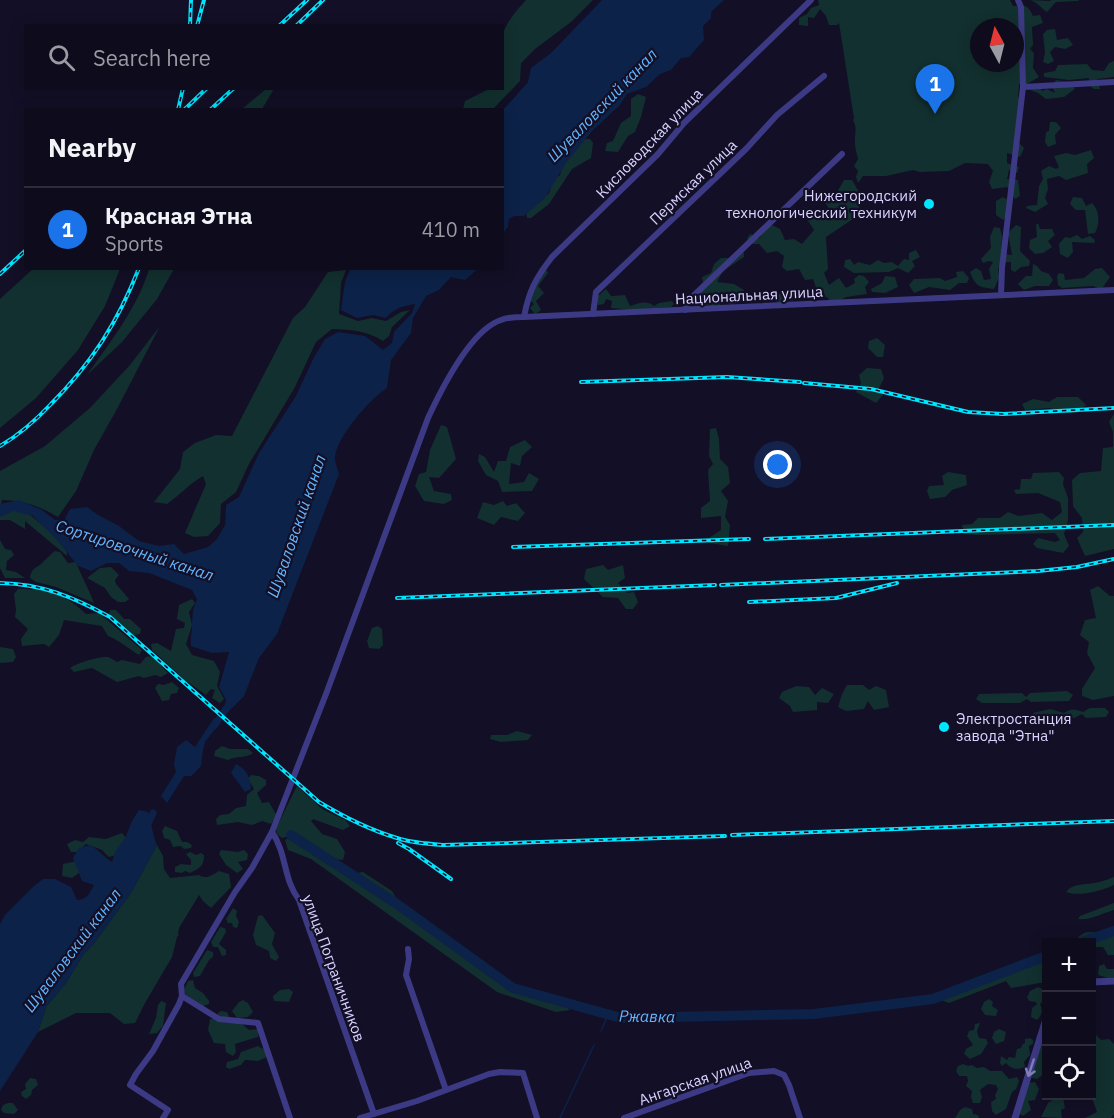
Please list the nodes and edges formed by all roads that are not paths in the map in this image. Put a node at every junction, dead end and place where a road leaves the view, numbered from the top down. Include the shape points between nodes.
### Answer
1 (811, 0) edge
2 (1018, 0) edge
3 (824, 76) dead end
4 (1114, 82) edge
5 (1023, 87) junction
6 (842, 154) dead end
7 (1114, 290) edge
8 (1001, 295) junction
9 (684, 310) junction
10 (593, 314) junction
11 (524, 316) junction
12 (272, 832) junction
13 (408, 949) dead end
14 (1114, 981) edge
15 (1096, 982) edge
16 (182, 996) junction
17 (1042, 1034) edge
18 (446, 1089) junction
19 (374, 1114) junction
20 (163, 1118) edge
21 (290, 1118) edge
22 (360, 1118) edge
23 (537, 1118) edge
24 (624, 1118) edge
25 (800, 1118) edge
26 (1015, 1118) edge

1 - 11 street, Кисловодская улица via 552,257 537,276
2 - 5 street via 1022,7
3 - 10 street, Пермская улица via 777,115 596,292
4 - 5 street
5 - 8 street
6 - 9 street via 688,301
7 - 8 street, Национальная улица
8 - 9 street, Национальная улица
9 - 10 street, Национальная улица
10 - 11 street, Национальная улица
11 - 12 street, Национальная улица via 499,320 482,332 460,360 428,418
12 - 16 street via 181,984
12 - 19 street, улица Пограничников
13 - 18 street via 406,975
14 - 15 street
16 - 20 street via 130,1085 168,1110
16 - 21 street via 219,1019 258,1023
17 -> 26 street
18 - 19 street
18 - 23 street via 489,1074 523,1073
19 - 22 street
24 - 25 street, Ангарская улица via 749,1073 774,1071 784,1075 789,1084

